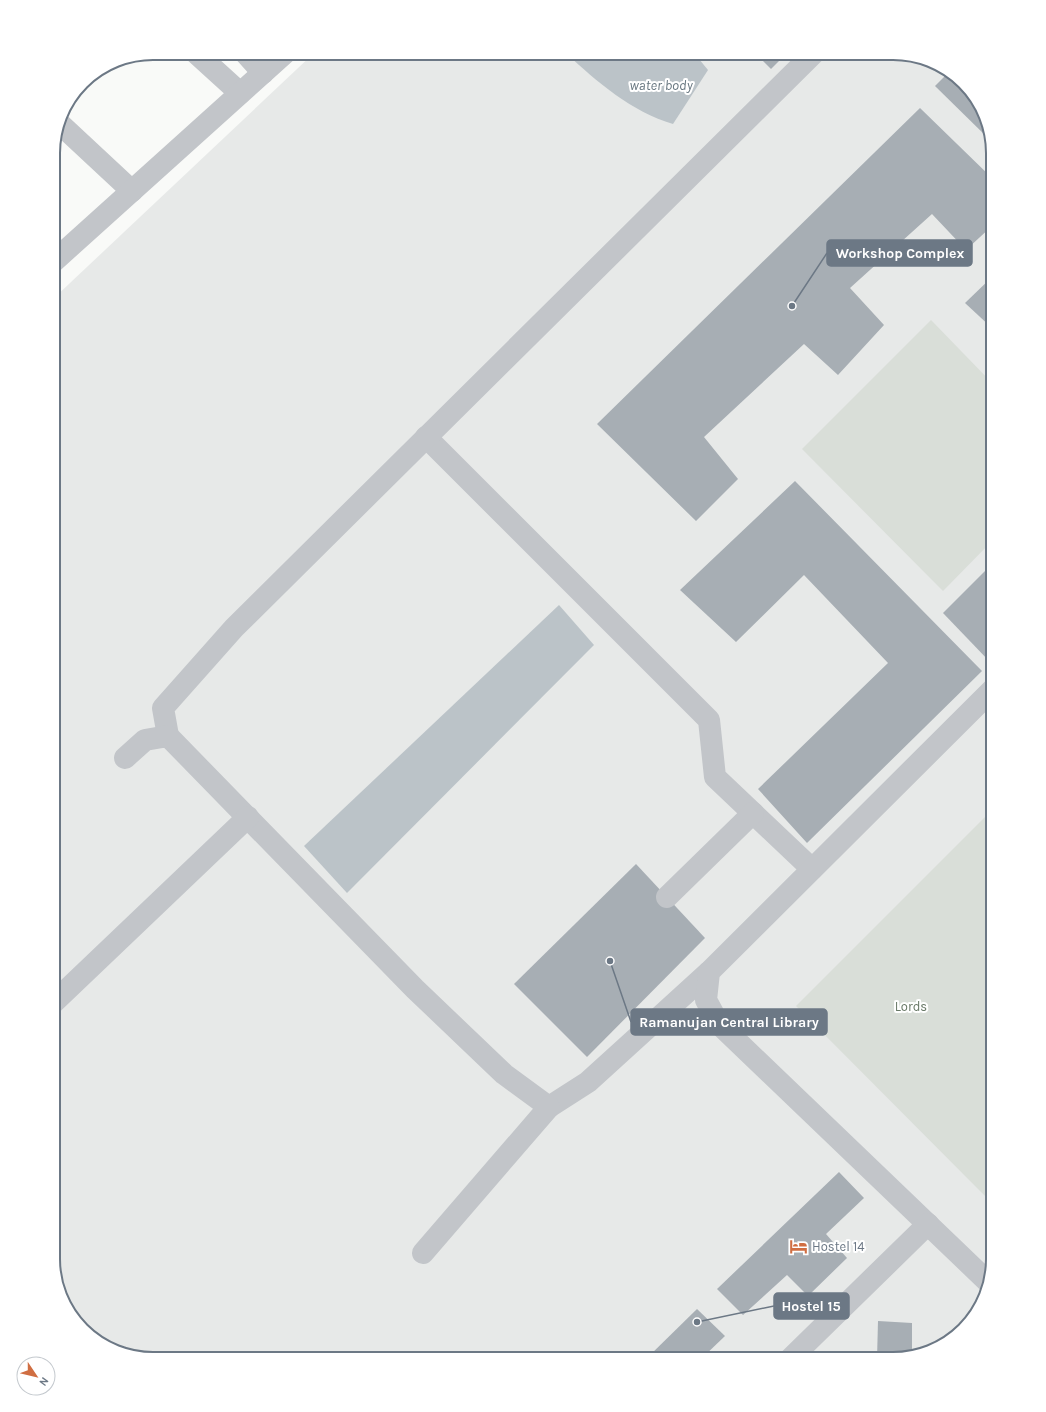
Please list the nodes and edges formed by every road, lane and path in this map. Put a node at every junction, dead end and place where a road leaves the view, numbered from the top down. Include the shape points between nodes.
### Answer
1 (204, 60) edge
2 (251, 60) edge
3 (277, 60) edge
4 (807, 60) edge
5 (263, 73) junction
6 (240, 93) junction
7 (64, 127) edge
8 (132, 191) junction
9 (60, 256) edge
10 (426, 437) junction
11 (986, 696) edge
12 (168, 736) junction
13 (124, 758) dead end
14 (753, 813) junction
15 (248, 817) junction
16 (812, 869) junction
17 (667, 897) dead end
18 (709, 972) junction
19 (60, 996) edge
20 (549, 1107) junction
21 (928, 1224) junction
22 (423, 1253) dead end
23 (984, 1278) edge
24 (797, 1352) edge

1 - 6 street
2 - 5 street
3 - 5 street
4 - 10 street
5 - 6 street
6 - 8 street
7 - 8 street
8 - 9 street
10 - 12 street via 234,628 163,708
10 - 14 street via 709,720 715,777
11 - 16 street
12 - 13 street via 145,740
12 - 15 street
14 - 16 street
14 - 17 street
15 - 19 street
15 - 20 street via 415,989 481,1053 504,1074
16 - 18 street
18 - 20 street via 588,1082
18 - 21 street via 706,1000 719,1024
20 - 22 street
21 - 23 street
21 - 24 street

